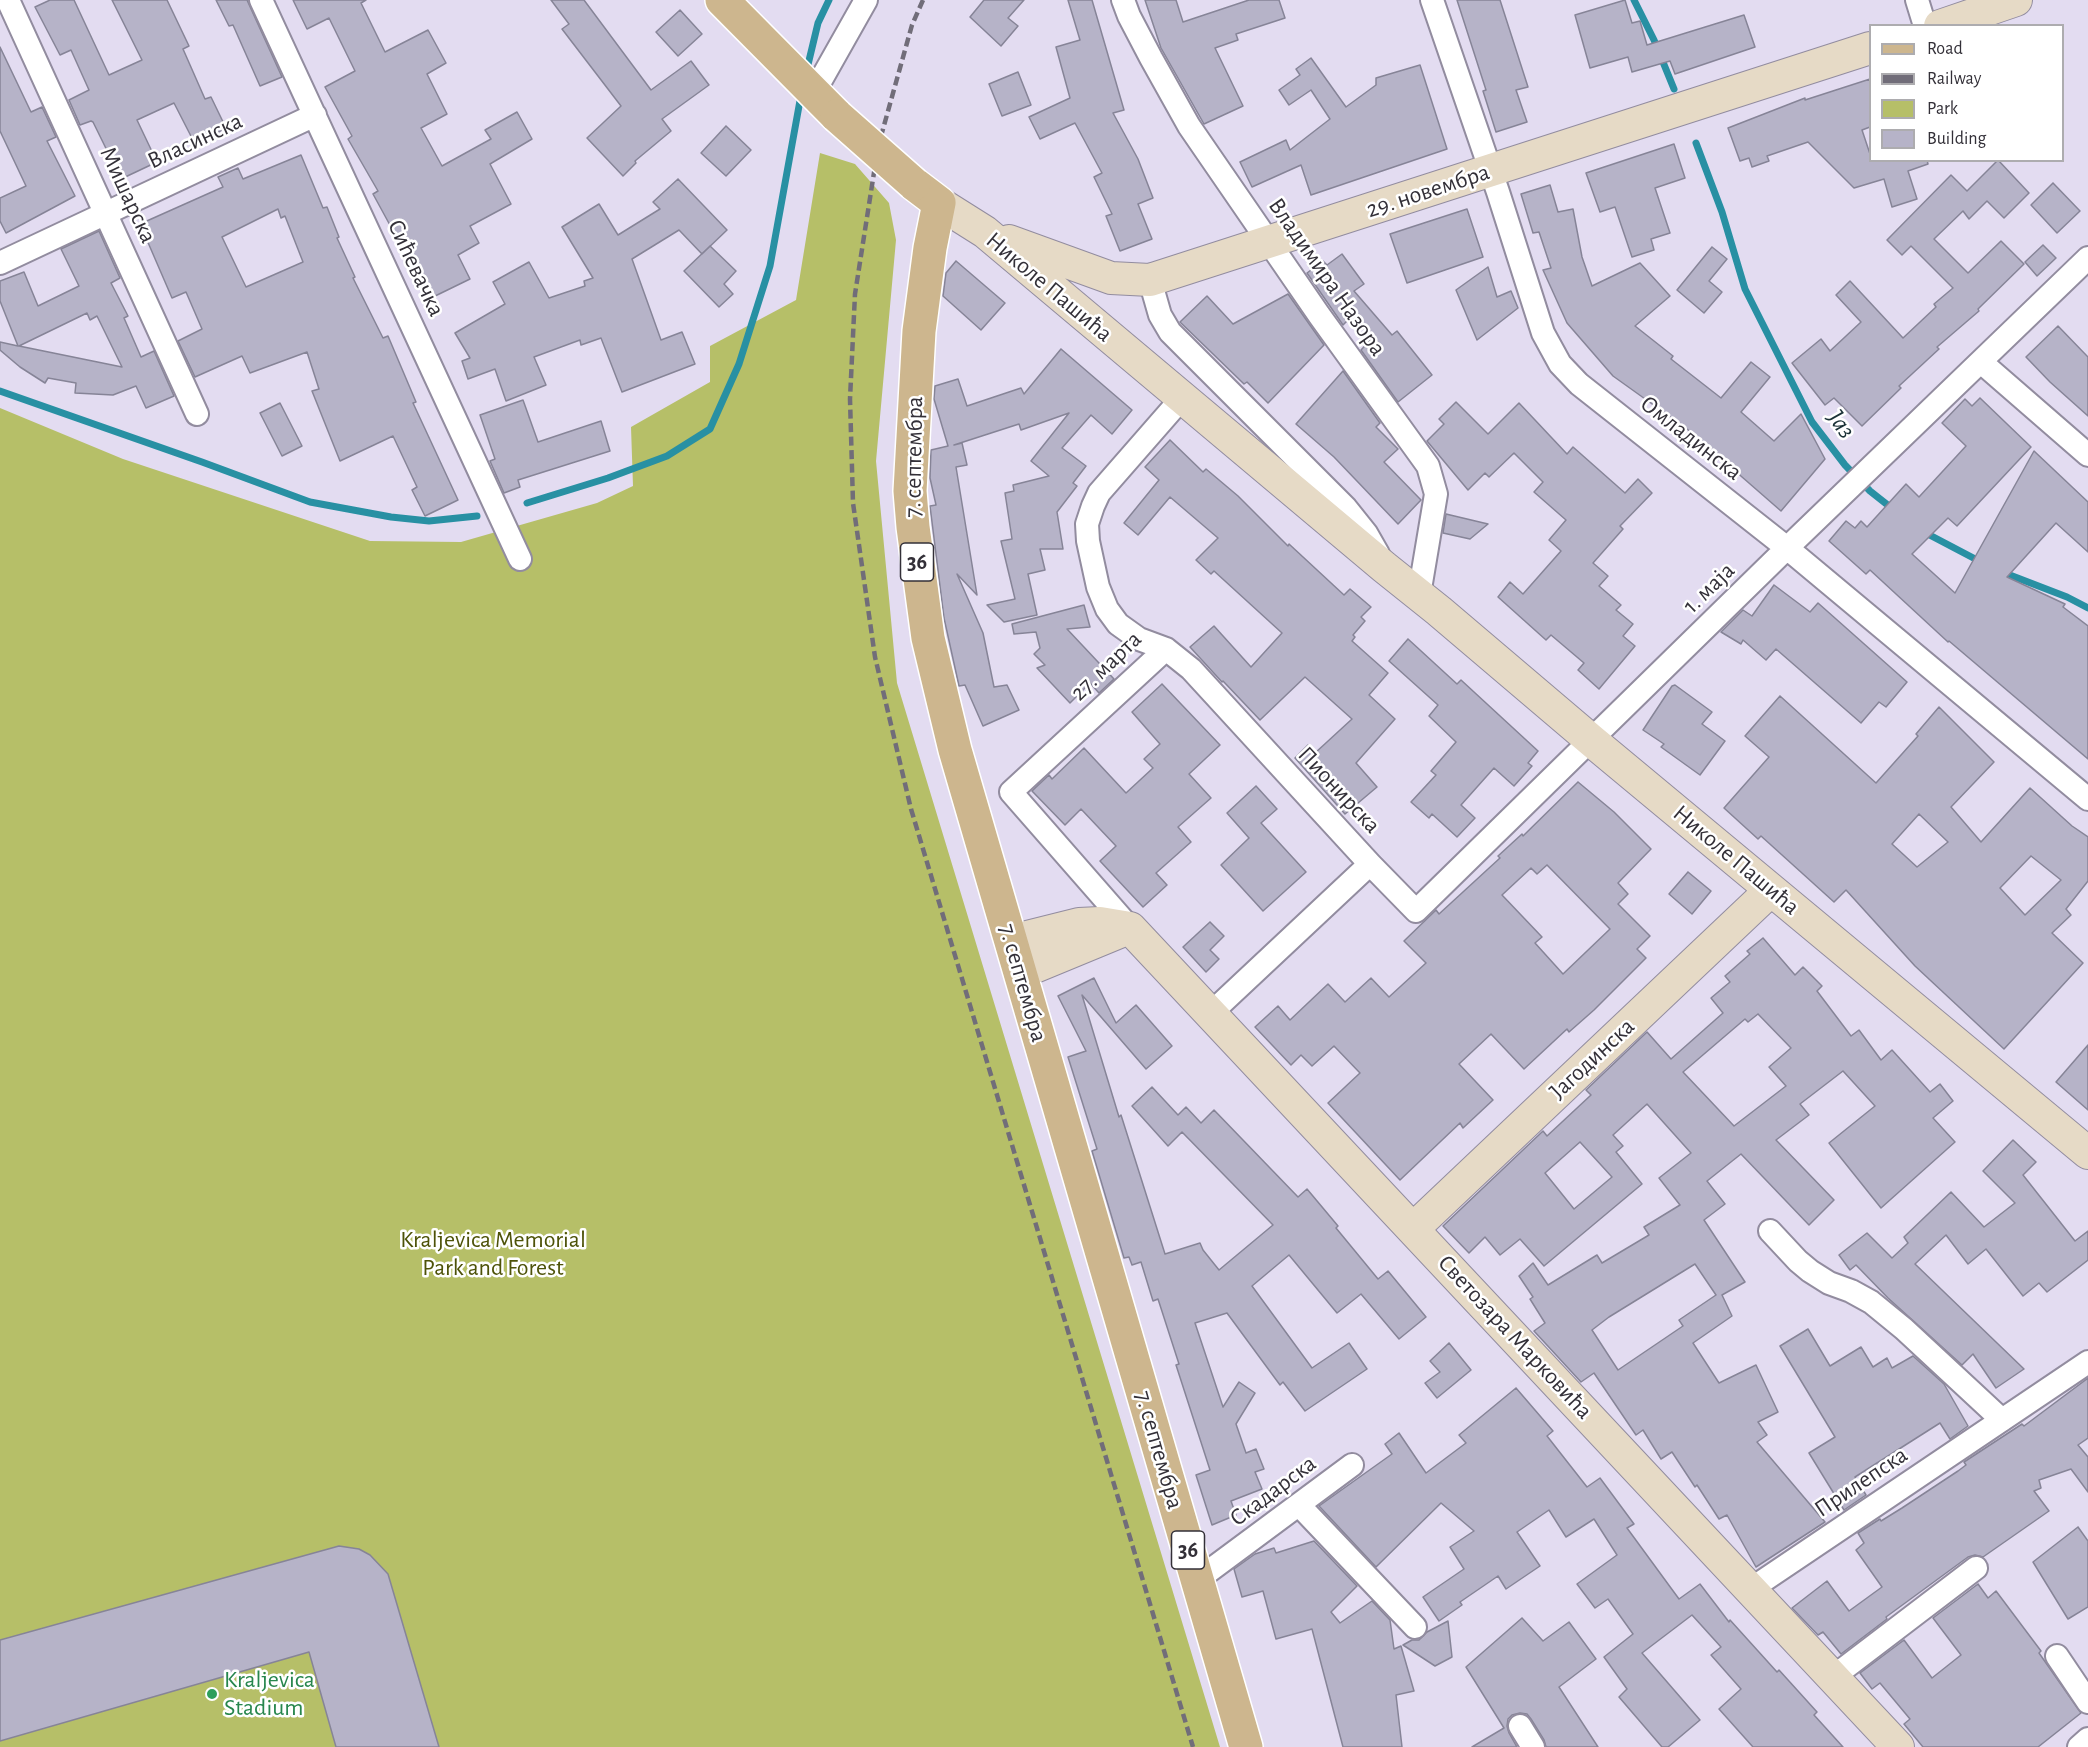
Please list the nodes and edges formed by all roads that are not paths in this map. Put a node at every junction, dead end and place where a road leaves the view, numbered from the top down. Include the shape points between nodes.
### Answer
1 (8, 0) edge
2 (261, 0) edge
3 (722, 0) edge
4 (866, 0) edge
5 (1123, 0) edge
6 (1432, 0) edge
7 (1917, 0) edge
8 (2016, 0) edge
9 (1924, 24) edge
10 (1946, 24) edge
11 (1869, 48) edge
12 (807, 88) junction
13 (315, 115) junction
14 (1491, 171) junction
15 (927, 193) junction
16 (106, 212) junction
17 (986, 232) junction
18 (1270, 242) junction
19 (2088, 258) edge
20 (0, 263) edge
21 (1150, 280) junction
22 (1981, 362) junction
23 (1182, 398) junction
24 (197, 414) dead end
25 (2088, 455) edge
26 (1787, 548) junction
27 (520, 559) dead end
28 (1384, 567) junction
29 (1419, 595) junction
30 (1166, 649) junction
31 (1592, 741) junction
32 (1011, 792) joint
33 (2088, 800) edge
34 (1370, 864) junction
35 (1771, 890) junction
36 (1130, 928) junction
37 (1011, 941) junction
38 (1020, 973) junction
39 (1211, 1013) junction
40 (2088, 1153) edge
41 (1413, 1229) junction
42 (1770, 1232) dead end
43 (2088, 1362) edge
44 (2002, 1420) junction
45 (1352, 1466) dead end
46 (1299, 1505) junction
47 (1976, 1568) dead end
48 (1197, 1580) junction
49 (1751, 1589) junction
50 (1415, 1627) dead end
51 (2057, 1656) dead end
52 (1833, 1677) junction
53 (2088, 1702) edge
54 (1520, 1726) dead end
55 (2088, 1739) edge
56 (1246, 1747) edge
57 (1533, 1747) edge
58 (1898, 1747) edge
59 (2079, 1747) edge

1 - 16 street, Мишарска
2 - 13 street, Сићевачка
3 - 12 main road, Николе Пашића
4 - 12 street
5 - 18 street, Владимира Назора via 1189,126
6 - 14 street, Омладинска
7 - 9 street
8 - 10 street
11 - 14 street, 29. новембра
12 - 15 main road, Николе Пашића, bridge
13 - 16 street, Власинска
13 - 27 street, Сићевачка
14 - 18 street, 29. новембра
14 - 26 street, Омладинска via 1543,333 1560,364 1579,384
15 - 17 street, Николе Пашића
15 - 37 main road, 7. септембра / 36 via 910,491 912,527 941,697
16 - 20 street, Власинска
16 - 24 street, Мишарска
17 - 21 street, 29. новембра via 1111,278
17 - 23 street, Николе Пашића
18 - 21 street, 29. новембра
18 - 29 street, Владимира Назора via 1428,466 1436,494
19 - 22 street, 1. маја
21 - 28 street, Николе Пашића via 1160,315 1170,332 1346,508 1366,533
22 - 25 street
22 - 26 street, 1. маја
23 - 28 street, Николе Пашића
23 - 30 street, 27. марта via 1100,493 1088,524 1098,587 1107,609 1118,624 1139,639
26 - 31 street, 1. маја
26 - 33 street, Омладинска
28 - 29 street, Николе Пашића
29 - 31 street, Николе Пашића
30 - 32 street, 27. марта
30 - 34 street, Пионирска via 1191,669
31 - 34 street, 1. маја via 1416,912
31 - 35 street, Николе Пашића
32 - 36 street, Светозара Марковића
34 - 39 street, Пионирска
35 - 40 street, Николе Пашића
35 - 41 street, Јагодинска
36 - 37 street via 1079,924
36 - 38 street
36 - 39 street, Светозара Марковића
37 - 38 main road, 7. септембра / 36
38 - 48 main road, 7. септембра / 36
39 - 41 street, Светозара Марковића
41 - 49 street, Светозара Марковића
42 - 44 street via 1810,1271 1871,1302
43 - 44 street, Прилепска
44 - 49 street, Прилепска
45 - 46 street, Скадарска
46 - 48 street, Скадарска
46 - 50 street
47 - 52 street
48 - 56 main road, 7. септембра / 36
49 - 52 street, Светозара Марковића
51 - 53 street
52 - 58 street, Светозара Марковића
54 - 57 street
55 - 59 street

